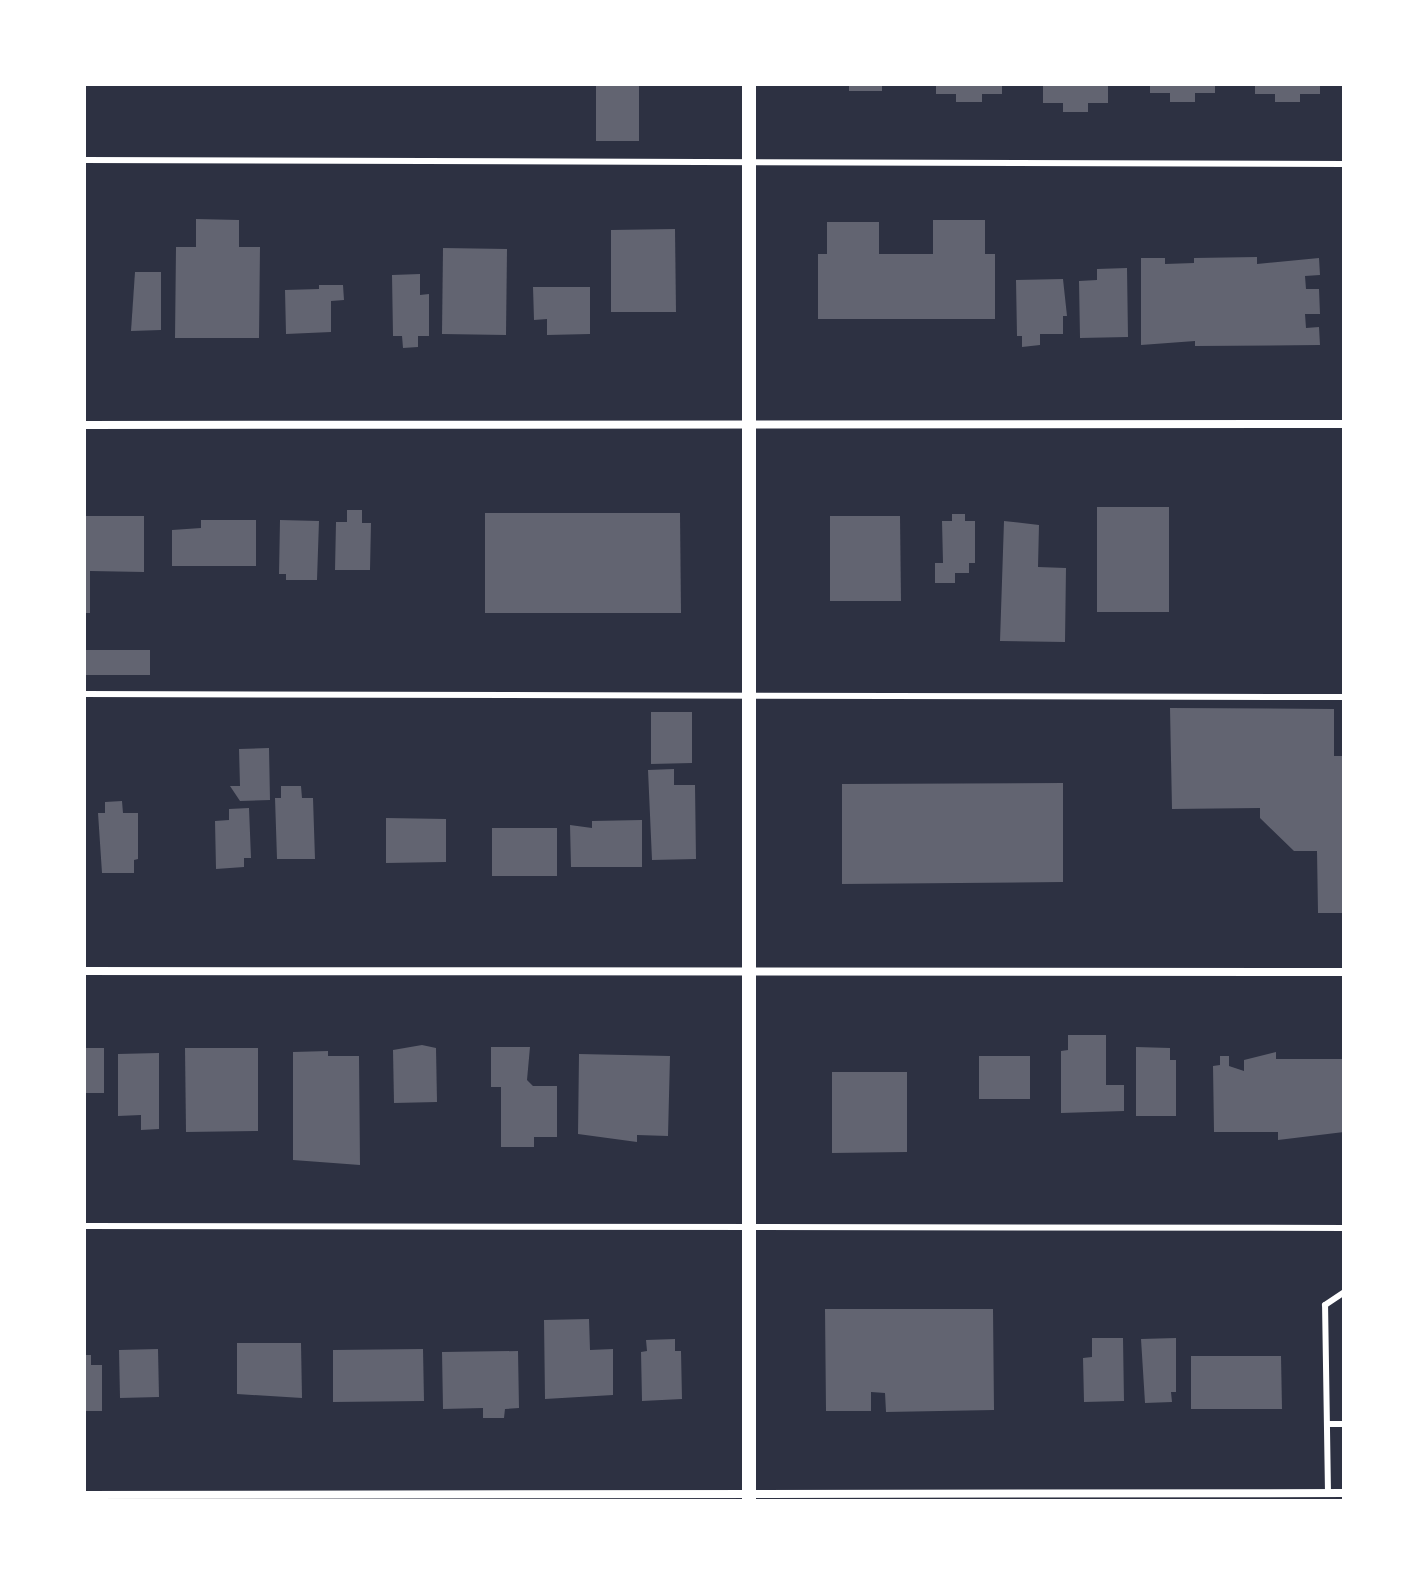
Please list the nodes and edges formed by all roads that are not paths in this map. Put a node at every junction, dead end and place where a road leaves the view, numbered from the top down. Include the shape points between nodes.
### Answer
1 (749, 84) edge
2 (84, 160) edge
3 (748, 162) junction
4 (1344, 164) edge
5 (1344, 424) edge
6 (84, 425) edge
7 (746, 425) junction
8 (84, 694) edge
9 (747, 696) junction
10 (1344, 697) edge
11 (84, 971) edge
12 (746, 971) junction
13 (1344, 972) edge
14 (84, 1226) edge
15 (748, 1228) junction
16 (1344, 1228) edge
17 (1344, 1292) edge
18 (1327, 1424) junction
19 (1344, 1424) edge
20 (1328, 1493) junction
21 (1344, 1493) edge
22 (84, 1495) edge
23 (749, 1498) edge

1 - 3 street
2 - 3 lane
3 - 4 lane
3 - 7 street
5 - 7 street
6 - 7 street
7 - 9 street
8 - 9 lane
9 - 10 lane
9 - 12 street
11 - 12 street
12 - 13 street
12 - 15 street
14 - 15 lane
15 - 16 lane
15 - 23 street
17 - 18 lane via 1325,1305
18 - 19 lane
18 - 20 lane
20 - 21 street
20 - 23 street
22 - 23 street

